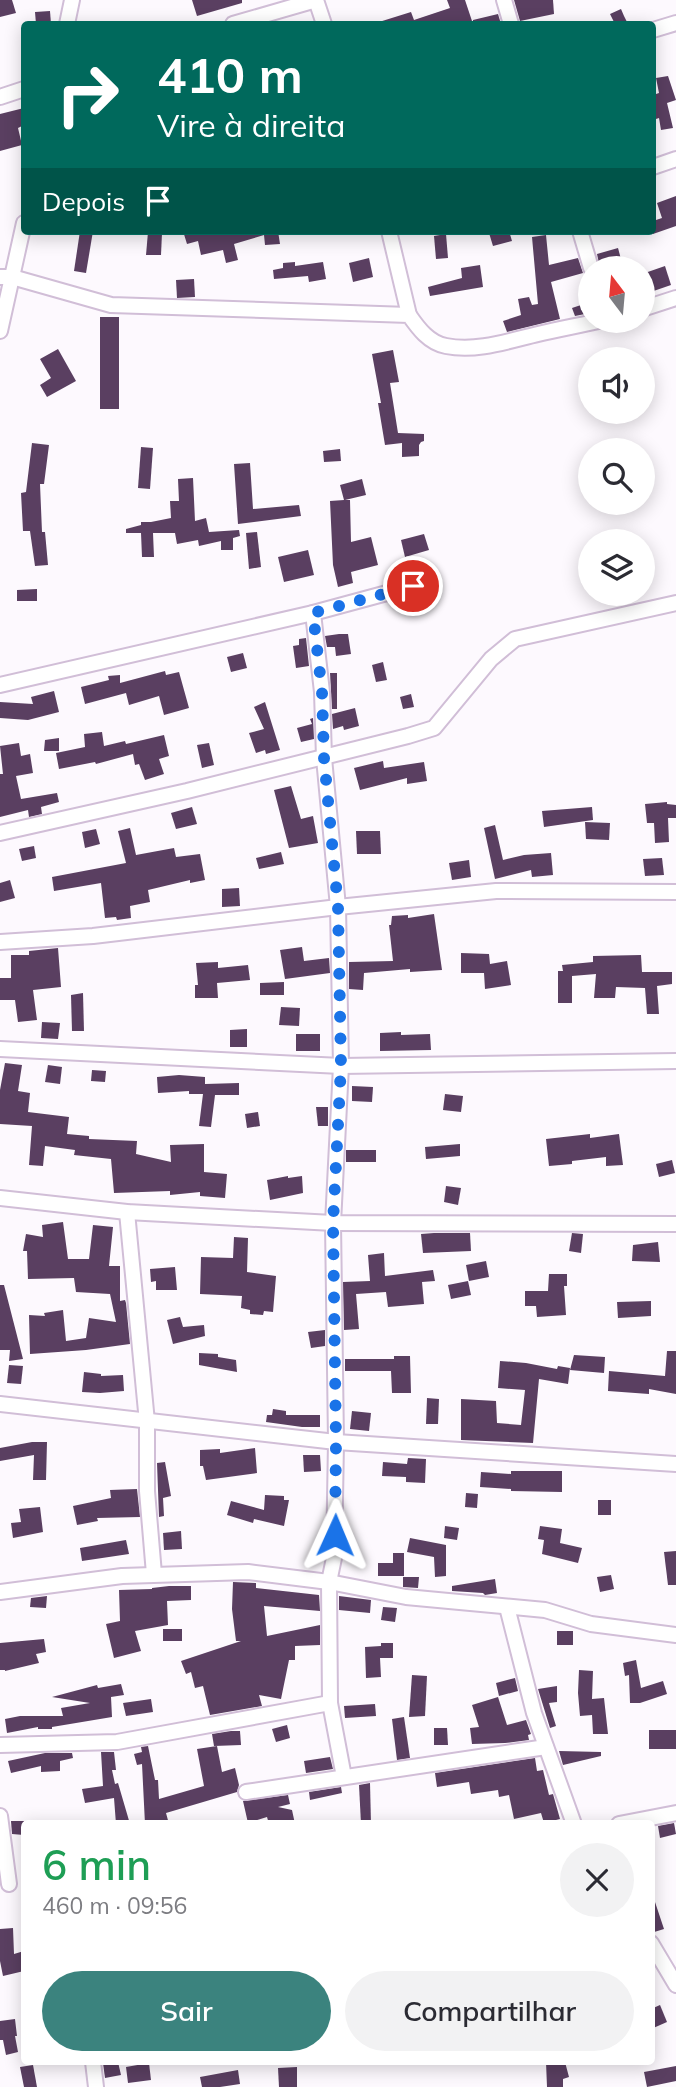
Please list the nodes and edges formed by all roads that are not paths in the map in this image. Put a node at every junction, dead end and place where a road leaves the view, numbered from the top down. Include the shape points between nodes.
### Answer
1 (72, 0) edge
2 (504, 0) edge
3 (68, 21) edge
4 (243, 21) edge
5 (323, 21) edge
6 (510, 21) edge
7 (676, 23) edge
8 (656, 29) edge
9 (21, 90) edge
10 (0, 96) edge
11 (676, 159) edge
12 (656, 166) edge
13 (21, 232) edge
14 (390, 235) edge
15 (581, 235) edge
16 (588, 256) edge
17 (6, 277) edge
18 (676, 298) edge
19 (655, 305) edge
20 (409, 315) junction
21 (578, 326) edge
22 (0, 331) edge
23 (413, 586) dead end
24 (676, 603) edge
25 (313, 613) junction
26 (0, 685) edge
27 (324, 758) junction
28 (0, 833) edge
29 (676, 891) edge
30 (338, 907) junction
31 (0, 942) edge
32 (0, 1049) edge
33 (676, 1061) edge
34 (341, 1066) junction
35 (0, 1198) edge
36 (127, 1212) junction
37 (333, 1223) junction
38 (676, 1224) edge
39 (0, 1404) edge
40 (147, 1422) junction
41 (336, 1442) junction
42 (676, 1464) edge
43 (154, 1574) junction
44 (329, 1582) junction
45 (0, 1592) edge
46 (507, 1607) junction
47 (676, 1635) edge
48 (330, 1703) junction
49 (0, 1745) edge
50 (547, 1747) junction
51 (344, 1777) junction
52 (246, 1792) dead end
53 (676, 1813) edge
54 (0, 1816) edge
55 (573, 1820) edge
56 (640, 1820) edge
57 (5, 1884) edge
58 (655, 1950) edge
59 (676, 1985) edge
60 (93, 2065) edge
61 (96, 2087) edge

1 - 3 street
2 - 6 street
4 - 5 street via 316,0
7 - 8 street
9 - 10 street
11 - 12 street
13 - 17 street
14 - 20 street
15 - 16 street
17 - 20 street via 111,304
17 - 22 street
18 - 19 street
20 - 21 street via 421,331 445,346 478,348
23 - 25 street
24 - 27 street via 515,639 491,659 434,728
25 - 26 street
25 - 27 street
27 - 28 street
27 - 30 street
29 - 30 street via 496,891
30 - 31 street via 93,936
30 - 34 street
32 - 34 street
33 - 34 street
34 - 37 street
35 - 36 street
36 - 37 street
36 - 40 street
37 - 38 street
37 - 41 street
39 - 40 street
40 - 41 street
40 - 43 street
41 - 42 street
41 - 44 street via 334,1558
43 - 44 street via 248,1572
43 - 45 street
44 - 46 street via 406,1597
44 - 48 street
46 - 47 street
46 - 50 street
48 - 49 street via 117,1742
48 - 51 street
50 - 51 street
50 - 55 street
51 - 52 street
53 - 56 street
54 - 57 street
58 - 59 street
60 - 61 street

